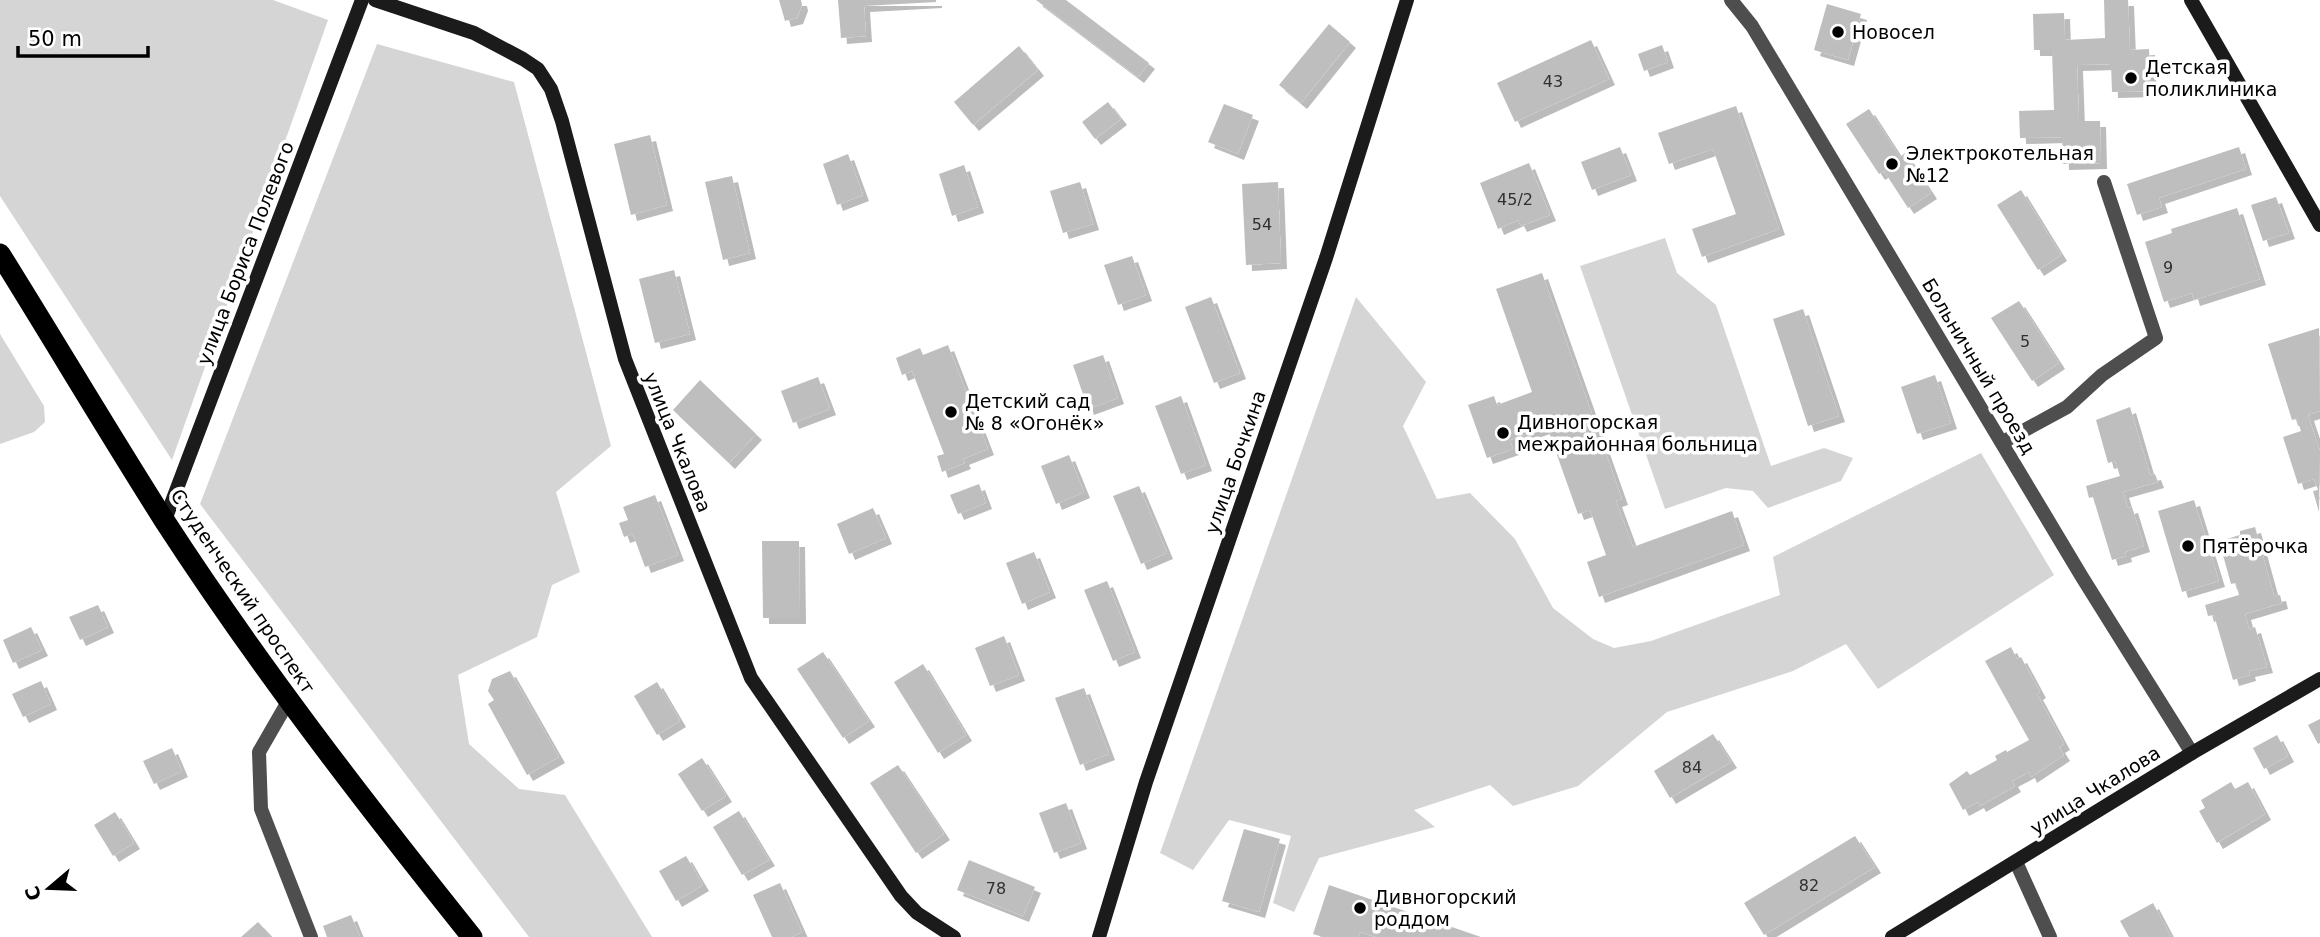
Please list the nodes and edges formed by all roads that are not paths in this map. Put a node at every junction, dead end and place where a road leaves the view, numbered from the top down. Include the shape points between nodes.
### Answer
1 (362, 0) edge
2 (375, 0) edge
3 (1408, 0) edge
4 (1731, 0) edge
5 (2191, 0) edge
6 (2104, 182) dead end
7 (2320, 225) edge
8 (0, 254) edge
9 (2003, 442) junction
10 (165, 520) junction
11 (2320, 680) edge
12 (289, 700) junction
13 (2192, 753) junction
14 (2016, 862) junction
15 (311, 937) edge
16 (472, 937) edge
17 (954, 937) edge
18 (1099, 937) edge
19 (1892, 937) edge
20 (2050, 937) edge

1 - 10 main road, улица Бориса Полевого
2 - 17 main road, улица Чкалова via 474,33 538,69 551,89 625,359 751,678 901,896 917,913
3 - 18 main road, улица Бочкина via 1326,258 1146,782
4 - 9 street, Больничный проезд via 1752,26
5 - 7 main road
6 - 9 street via 2156,338 2102,375 2067,407
8 - 10 highway, Студенческий проспект
9 - 13 street, Больничный проезд
10 - 12 highway, Студенческий проспект
11 - 13 main road, улица Чкалова
12 - 15 street via 259,752 261,808
12 - 16 highway, Студенческий проспект
13 - 14 main road, улица Чкалова
14 - 19 main road, улица Чкалова
14 - 20 street

